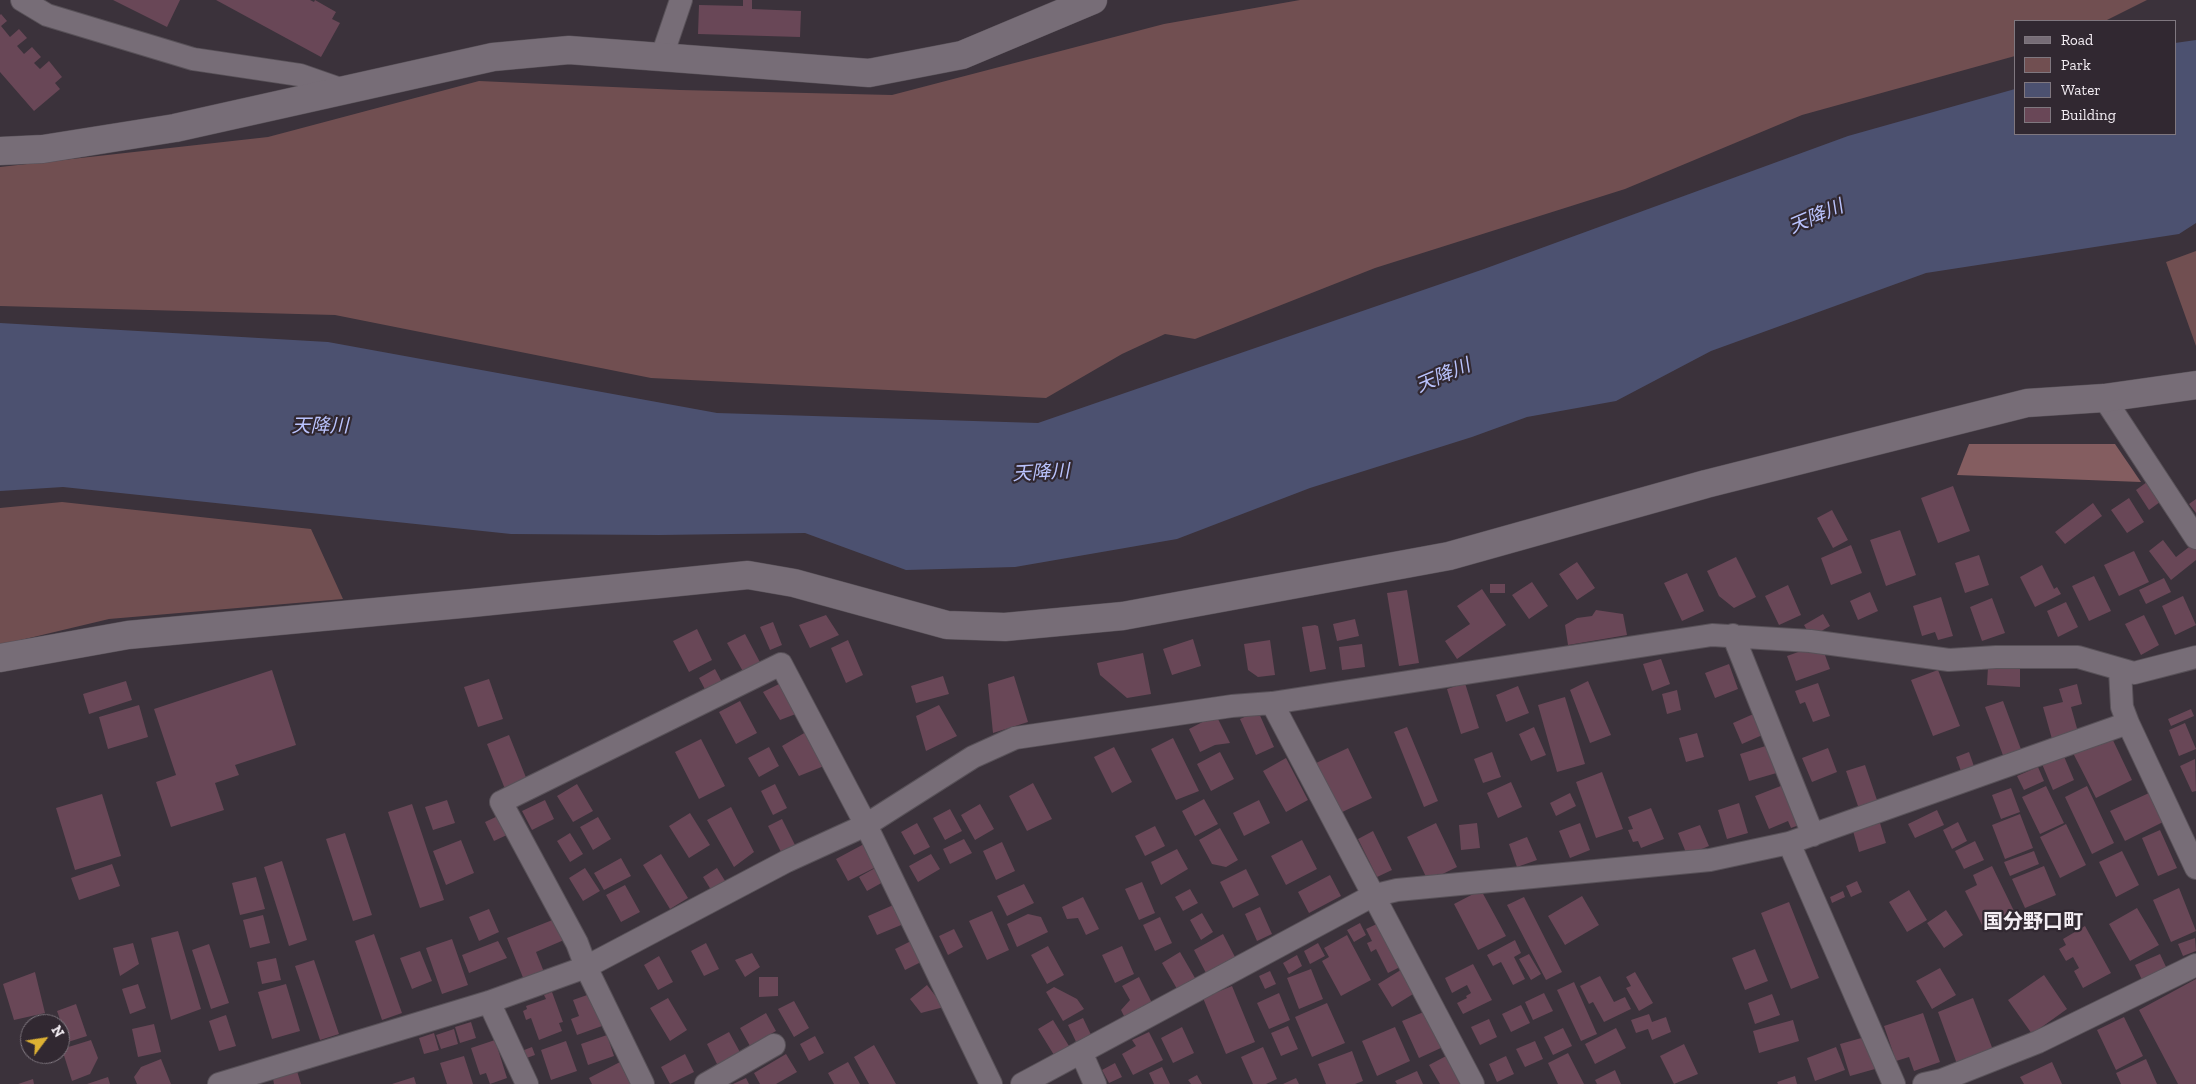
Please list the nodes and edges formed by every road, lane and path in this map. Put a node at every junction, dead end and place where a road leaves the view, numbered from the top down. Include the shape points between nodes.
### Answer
1 (22, 0) edge
2 (681, 0) edge
3 (1094, 0) edge
4 (662, 56) junction
5 (343, 90) junction
6 (0, 150) edge
7 (2196, 385) edge
8 (2104, 398) junction
9 (2196, 538) edge
10 (1733, 635) junction
11 (0, 658) edge
12 (2196, 658) edge
13 (2120, 670) junction
14 (1272, 703) junction
15 (2128, 723) junction
16 (866, 825) junction
17 (1813, 835) junction
18 (1789, 843) junction
19 (2196, 868) edge
20 (1372, 896) junction
21 (2196, 965) edge
22 (586, 967) junction
23 (489, 1002) junction
24 (774, 1045) dead end
25 (1081, 1052) junction
26 (1956, 1080) edge
27 (232, 1082) edge
28 (527, 1084) edge
29 (643, 1084) edge
30 (706, 1084) edge
31 (991, 1084) edge
32 (1022, 1084) edge
33 (1095, 1084) edge
34 (1473, 1084) edge
35 (1894, 1084) edge
36 (1924, 1084) edge

1 - 5 street via 47,14 184,56 300,75
2 - 4 street
3 - 4 street via 962,55 869,73
4 - 5 street via 569,50 493,57
5 - 6 street via 175,128 43,149
7 - 8 street
8 - 9 street
8 - 11 street via 2027,403 1696,487 1449,556 1123,616 1005,627 947,625 794,583 748,575 128,635
10 - 13 street via 1820,642 1949,660 1996,656 2078,657
10 - 14 street via 1712,635
10 - 17 street
12 - 13 street via 2134,673
13 - 15 street via 2122,706
14 - 16 street via 1015,738 973,757
14 - 20 street
15 - 17 street
15 - 19 street
16 - 22 street via 786,860
16 - 22 street via 781,664 501,802 567,923
16 - 31 street
17 - 18 street
18 - 20 street via 1710,860 1397,890
18 - 35 street
20 - 25 street
20 - 34 street
21 - 26 street
22 - 23 street
22 - 29 street
23 - 27 street
23 - 28 street
24 - 30 street
25 - 32 street
25 - 33 street
26 - 36 street

